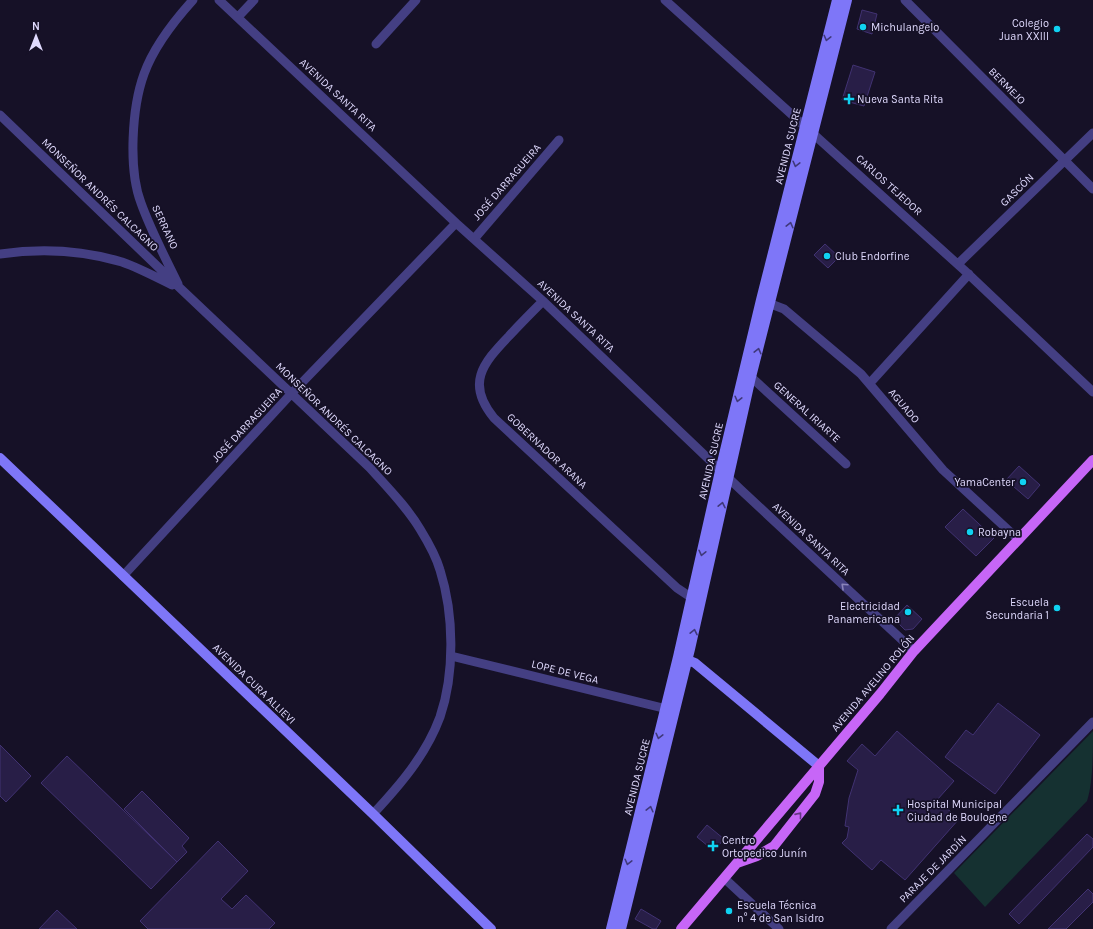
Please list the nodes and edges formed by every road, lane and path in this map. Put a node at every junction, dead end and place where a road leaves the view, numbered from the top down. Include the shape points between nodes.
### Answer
1 (193, 0) edge
2 (219, 0) edge
3 (254, 0) edge
4 (416, 0) edge
5 (665, 0) edge
6 (837, 0) edge
7 (847, 0) edge
8 (905, 0) edge
9 (238, 17) junction
10 (376, 44) dead end
11 (0, 115) edge
12 (805, 127) junction
13 (1093, 133) edge
14 (813, 134) junction
15 (559, 140) dead end
16 (1065, 161) junction
17 (1093, 189) edge
18 (456, 223) junction
19 (474, 239) junction
20 (0, 254) edge
21 (958, 264) junction
22 (969, 274) junction
23 (181, 289) junction
24 (543, 301) junction
25 (766, 302) junction
26 (747, 377) junction
27 (870, 383) junction
28 (1093, 392) edge
29 (291, 394) junction
30 (0, 458) edge
31 (1093, 460) edge
32 (846, 464) dead end
33 (724, 474) junction
34 (1019, 540) junction
35 (123, 576) junction
36 (692, 598) junction
37 (914, 651) junction
38 (451, 656) junction
39 (683, 658) junction
40 (670, 709) junction
41 (1093, 722) edge
42 (819, 766) junction
43 (373, 814) junction
44 (737, 863) junction
45 (724, 878) junction
46 (491, 929) edge
47 (611, 929) edge
48 (621, 929) edge
49 (681, 929) edge
50 (779, 929) edge
51 (891, 929) edge

1 - 23 street, SERRANO via 156,48 144,73 134,138 136,184 140,202
2 - 9 street, AVENIDA SANTA RITA
3 - 9 street
4 - 10 street
5 - 12 street, CARLOS TEJEDOR
6 -> 12 main road, AVENIDA SUCRE
7 - 14 main road, AVENIDA SUCRE
8 - 16 street, BERMEJO
9 - 18 street, AVENIDA SANTA RITA
11 - 23 street, MONSEÑOR ANDRÉS CALCAGNO
12 - 14 street, CARLOS TEJEDOR
12 -> 25 main road, AVENIDA SUCRE
13 - 16 street, GASCÓN
14 - 21 street, CARLOS TEJEDOR
25 -> 14 main road, AVENIDA SUCRE
15 - 19 street, JOSÉ DARRAGUEIRA
16 - 17 street, BERMEJO
16 - 21 street, GASCÓN
18 - 19 street, AVENIDA SANTA RITA
18 - 29 street, JOSÉ DARRAGUEIRA
19 - 24 street, AVENIDA SANTA RITA
20 - 23 street via 48,250 90,254 123,262
21 - 22 street, CARLOS TEJEDOR
22 - 27 street
22 - 28 street, CARLOS TEJEDOR
23 - 29 street, MONSEÑOR ANDRÉS CALCAGNO
24 - 33 street, AVENIDA SANTA RITA
24 - 36 street, GOBERNADOR ARANA via 487,360 479,383 482,401 494,418 676,588
25 - 26 main road, AVENIDA SUCRE
25 - 27 street, AGUADO via 784,309
26 - 32 street, GENERAL IRIARTE
26 - 33 main road, AVENIDA SUCRE
27 - 34 street, AGUADO via 943,470
29 - 35 street, JOSÉ DARRAGUEIRA
29 - 38 street, MONSEÑOR ANDRÉS CALCAGNO via 370,468 420,528 440,570 448,613
30 - 35 main road, AVENIDA CURA ALLIEVI
31 - 34 main road, AVENIDA AVELINO ROLÓN
33 -> 36 main road, AVENIDA SUCRE
37 -> 33 street, AVENIDA SANTA RITA
39 -> 33 main road, AVENIDA SUCRE
34 - 37 main road, AVENIDA AVELINO ROLÓN
35 - 43 main road, AVENIDA CURA ALLIEVI
36 - 39 main road, AVENIDA SUCRE
37 - 42 main road, AVENIDA AVELINO ROLÓN
38 - 40 street, LOPE DE VEGA
38 - 43 street, MONSEÑOR ANDRÉS CALCAGNO via 443,704 431,738 398,788
39 - 40 main road, AVENIDA SUCRE
39 - 42 main road via 695,663
40 -> 47 main road, AVENIDA SUCRE
48 -> 40 main road, AVENIDA SUCRE
41 - 51 street, PARAJE DE JARDÍN
42 - 44 main road, AVENIDA AVELINO ROLÓN
44 -> 42 main road via 774,846 816,794
43 - 46 main road, AVENIDA CURA ALLIEVI
44 - 45 main road, AVENIDA AVELINO ROLÓN
45 - 49 main road, AVENIDA AVELINO ROLÓN
45 - 50 street

